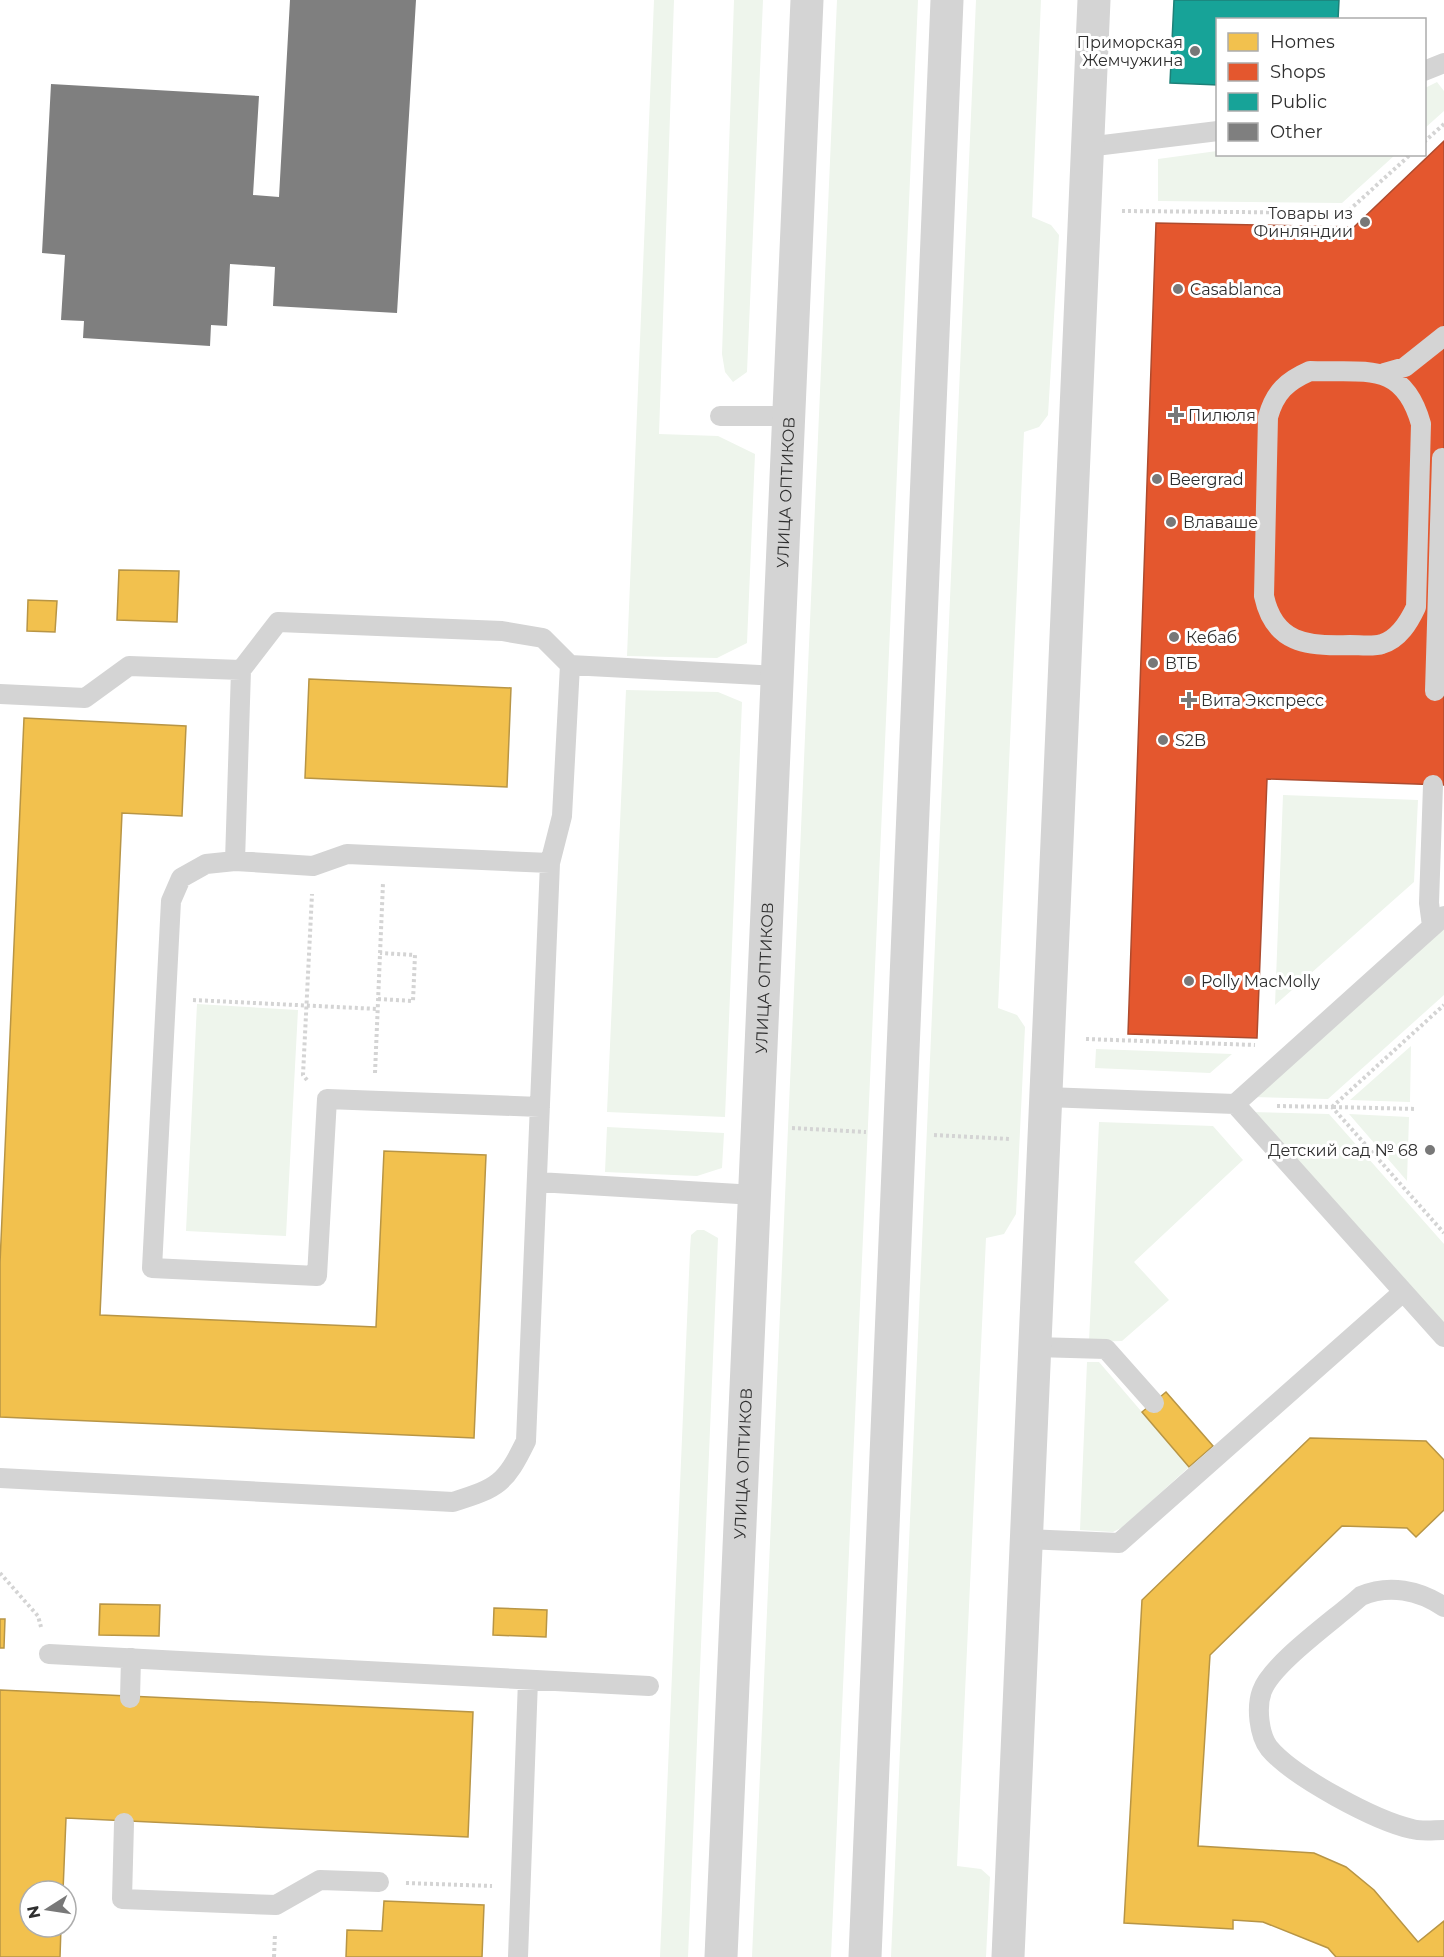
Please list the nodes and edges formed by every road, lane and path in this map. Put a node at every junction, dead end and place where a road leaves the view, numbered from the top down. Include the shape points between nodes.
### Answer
1 (807, 0) edge
2 (947, 0) edge
3 (1094, 0) edge
4 (1444, 63) edge
5 (1426, 71) edge
6 (1444, 124) edge
7 (1216, 132) edge
8 (1426, 141) edge
9 (1088, 147) junction
10 (1409, 156) edge
11 (1122, 211) dead end
12 (1444, 336) edge
13 (1383, 374) junction
14 (720, 416) dead end
15 (789, 416) junction
16 (1421, 458) junction
17 (1443, 458) edge
18 (570, 665) junction
19 (241, 670) junction
20 (778, 676) junction
21 (1435, 691) dead end
22 (0, 694) edge
23 (1433, 784) dead end
24 (384, 855) junction
25 (235, 861) junction
26 (550, 863) junction
27 (313, 866) junction
28 (1437, 913) edge
29 (380, 953) junction
30 (166, 999) junction
31 (378, 999) junction
32 (1444, 1005) edge
33 (307, 1006) junction
34 (378, 1009) junction
35 (1264, 1038) dead end
36 (1086, 1040) dead end
37 (1046, 1097) junction
38 (327, 1099) junction
39 (373, 1101) junction
40 (1235, 1104) junction
41 (540, 1107) junction
42 (1332, 1107) junction
43 (1417, 1109) dead end
44 (788, 1128) dead end
45 (868, 1132) dead end
46 (927, 1135) dead end
47 (1014, 1139) dead end
48 (538, 1182) junction
49 (755, 1195) junction
50 (1444, 1233) edge
51 (1403, 1292) junction
52 (1444, 1337) edge
53 (1035, 1347) junction
54 (1154, 1403) dead end
55 (0, 1478) edge
56 (1026, 1539) junction
57 (0, 1573) edge
58 (1444, 1608) edge
59 (49, 1654) joint
60 (131, 1659) junction
61 (528, 1680) junction
62 (649, 1686) dead end
63 (130, 1698) dead end
64 (124, 1822) dead end
65 (1444, 1830) edge
66 (378, 1882) joint
67 (520, 1887) junction
68 (518, 1957) edge
69 (721, 1957) edge
70 (865, 1957) edge
71 (1008, 1957) edge

1 - 15 street, УЛИЦА ОПТИКОВ
2 - 70 street
3 - 9 street
4 - 5 lane
6 - 8 path
7 - 9 lane
9 - 37 street
10 - 11 path via 1346,213
12 - 13 lane via 1405,367
13 - 16 lane via 1398,382 1416,408 1421,424
13 - 16 lane via 1310,371 1281,388 1272,402 1268,417 1264,596 1275,625 1287,636 1299,643 1382,644 1404,629 1416,607
14 - 15 lane
15 - 20 street, УЛИЦА ОПТИКОВ
16 - 17 lane
17 - 21 lane
18 - 19 lane via 543,638 502,631 278,622
18 - 20 lane
18 - 26 lane via 562,816
19 - 22 lane via 129,666 85,698
19 - 25 lane
20 - 49 street, УЛИЦА ОПТИКОВ
23 - 28 lane
24 - 26 lane
24 - 27 lane via 347,854
24 - 29 path
25 - 27 lane
25 - 30 lane via 206,864 181,878 171,901
26 - 41 lane
27 - 33 path
28 - 40 lane
29 - 31 path
29 - 31 path via 415,955 413,1001
30 - 33 path
30 - 38 lane via 152,1268 317,1276
31 - 34 path
32 - 42 path
33 - 34 path
33 - 38 path via 303,1075
34 - 39 path
35 - 36 path via 1255,1046
37 - 40 lane
37 - 53 street
38 - 39 lane
39 - 41 lane
40 - 42 path
40 - 51 lane
41 - 48 lane
42 - 43 path
42 - 50 path
44 - 45 path
46 - 47 path
48 - 49 lane
48 - 55 lane via 526,1441 511,1472 487,1491 453,1502
49 - 69 street, УЛИЦА ОПТИКОВ
51 - 52 lane
51 - 56 lane via 1119,1543
53 - 54 lane via 1106,1348
53 - 56 street
56 - 71 street
57 - 59 path via 38,1616
58 - 65 lane via 1430,1598 1392,1589 1378,1589 1361,1596 1273,1672 1261,1692 1259,1723 1268,1746 1285,1764 1343,1801 1413,1830
59 - 60 lane
60 - 61 lane
60 - 63 lane
61 - 62 lane
61 - 67 lane
64 - 66 lane via 122,1899 276,1905 320,1880
66 - 67 path
67 - 68 lane

